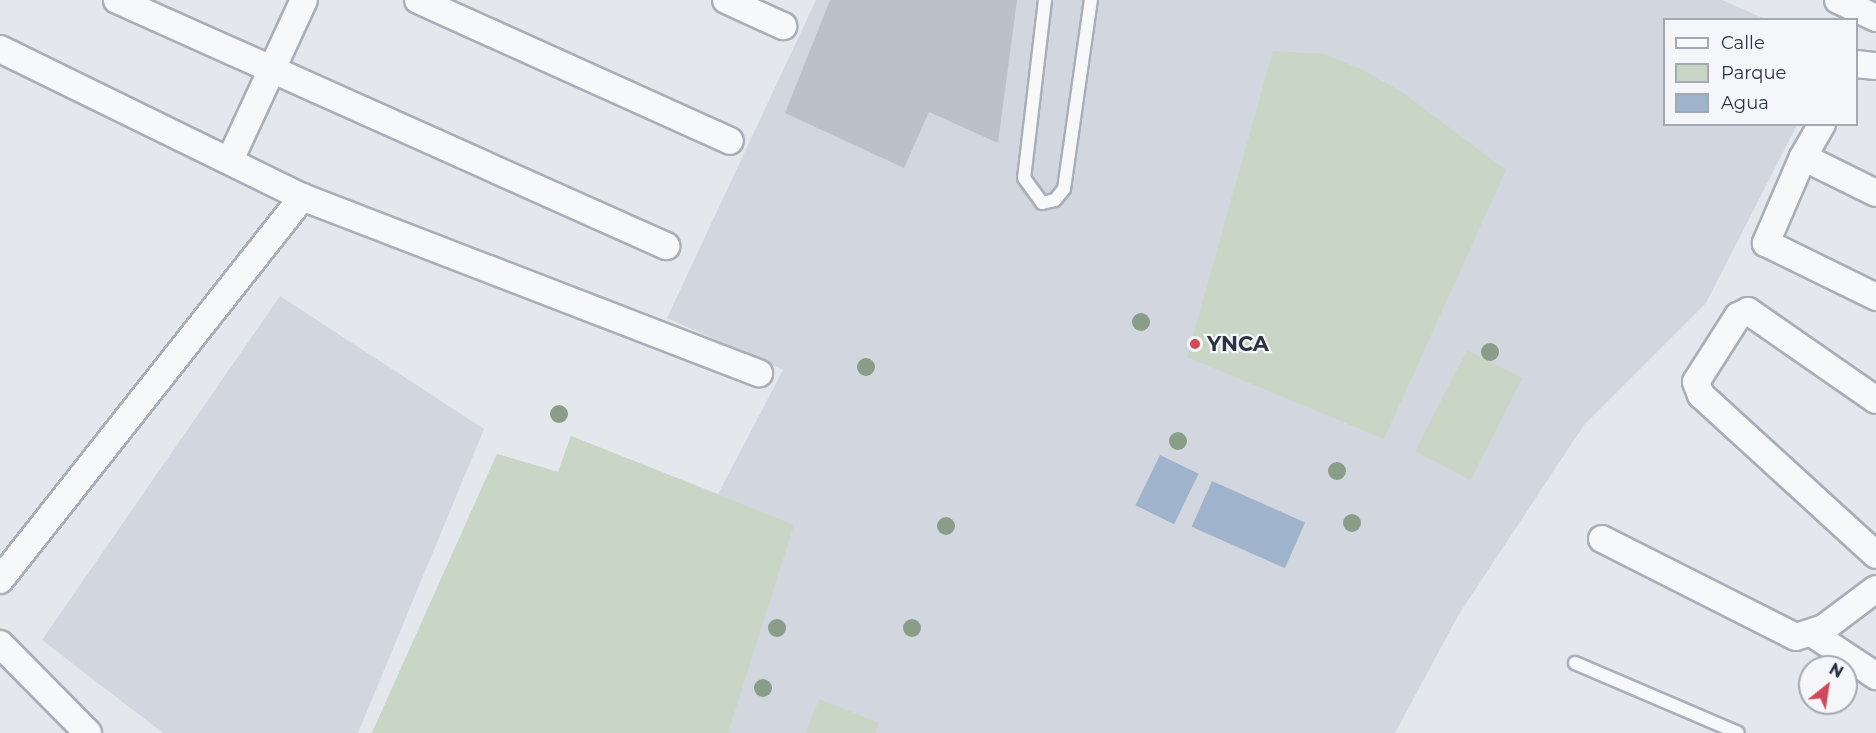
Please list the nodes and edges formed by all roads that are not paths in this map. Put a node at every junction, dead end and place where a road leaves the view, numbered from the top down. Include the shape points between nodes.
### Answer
1 (117, 0) edge
2 (304, 0) edge
3 (418, 0) edge
4 (726, 0) edge
5 (1045, 0) edge
6 (1090, 0) edge
7 (1838, 0) edge
8 (1876, 18) edge
9 (783, 27) dead end
10 (0, 49) edge
11 (1858, 64) edge
12 (1876, 66) edge
13 (272, 69) junction
14 (1821, 126) edge
15 (730, 141) dead end
16 (1803, 158) junction
17 (230, 160) junction
18 (1876, 193) edge
19 (302, 197) junction
20 (666, 246) dead end
21 (1876, 297) edge
22 (759, 373) dead end
23 (1876, 400) edge
24 (1602, 539) dead end
25 (1876, 555) edge
26 (0, 580) edge
27 (1876, 589) edge
28 (1813, 634) junction
29 (0, 644) edge
30 (1575, 663) dead end
31 (1876, 676) edge
32 (88, 733) edge
33 (1738, 733) edge

1 - 13 street
2 - 13 street
3 - 15 street
4 - 9 street
5 - 6 lane via 1024,178 1042,203 1055,200 1064,189
7 - 8 street
10 - 17 street
11 - 12 street
13 - 17 street
13 - 20 street
14 - 16 street
16 - 18 street
16 - 21 street via 1766,243
17 - 19 street
19 - 22 street
19 - 26 street
23 - 25 street via 1748,312 1738,316 1696,382 1701,395
24 - 28 street via 1796,637
27 - 28 street
28 - 31 street
29 - 32 street
30 - 33 lane

